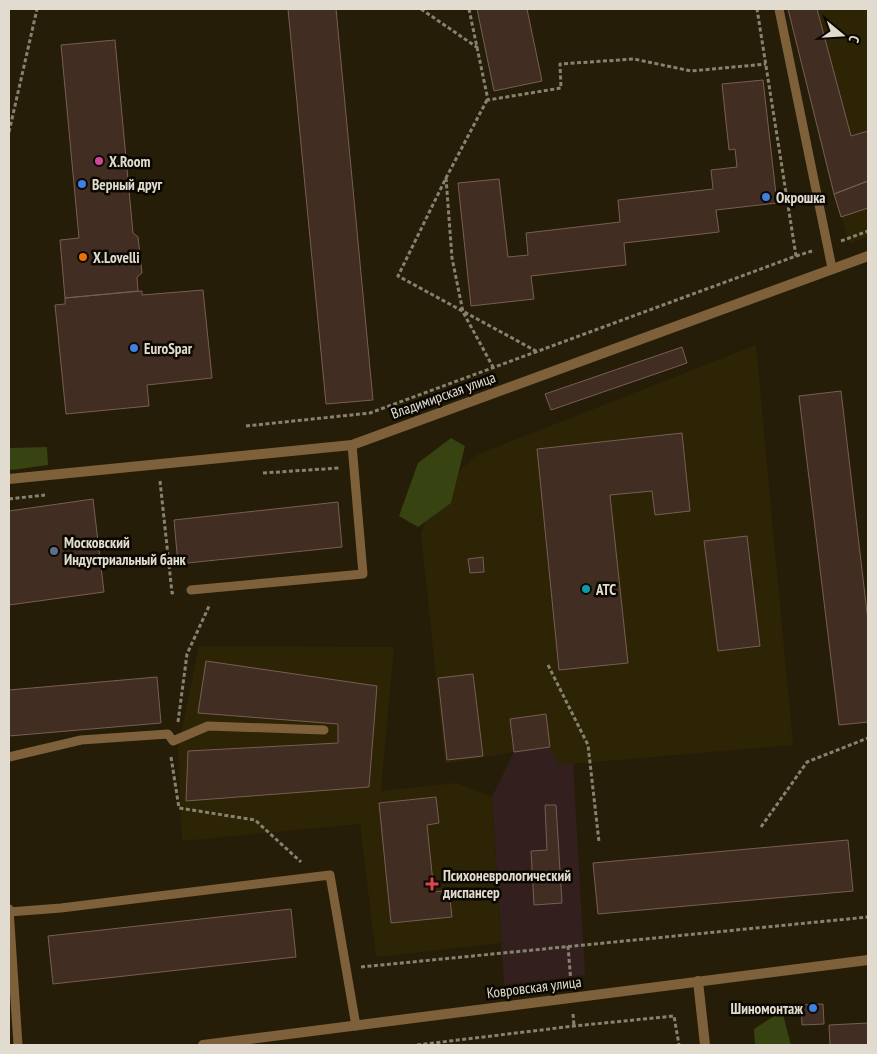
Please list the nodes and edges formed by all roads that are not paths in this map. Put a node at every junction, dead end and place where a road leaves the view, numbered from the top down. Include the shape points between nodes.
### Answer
1 (779, 9) edge
2 (868, 256) edge
3 (832, 268) junction
4 (352, 445) junction
5 (9, 479) edge
6 (191, 590) road end
7 (324, 730) dead end
8 (9, 757) edge
9 (9, 910) edge
10 (868, 960) edge
11 (698, 981) junction
12 (356, 1026) junction
13 (18, 1045) edge
14 (203, 1045) edge
15 (705, 1045) edge

1 - 3 lane
2 - 3 street, Владимирская улица
3 - 4 street, Владимирская улица
4 - 5 street, Владимирская улица
4 - 6 lane via 363,574
7 - 8 lane via 208,726 171,737 81,740
9 - 12 lane via 70,906 330,875
9 - 13 lane
10 - 11 street, Ковровская улица
11 - 12 street, Ковровская улица
11 - 15 street
12 - 14 street, Ковровская улица

